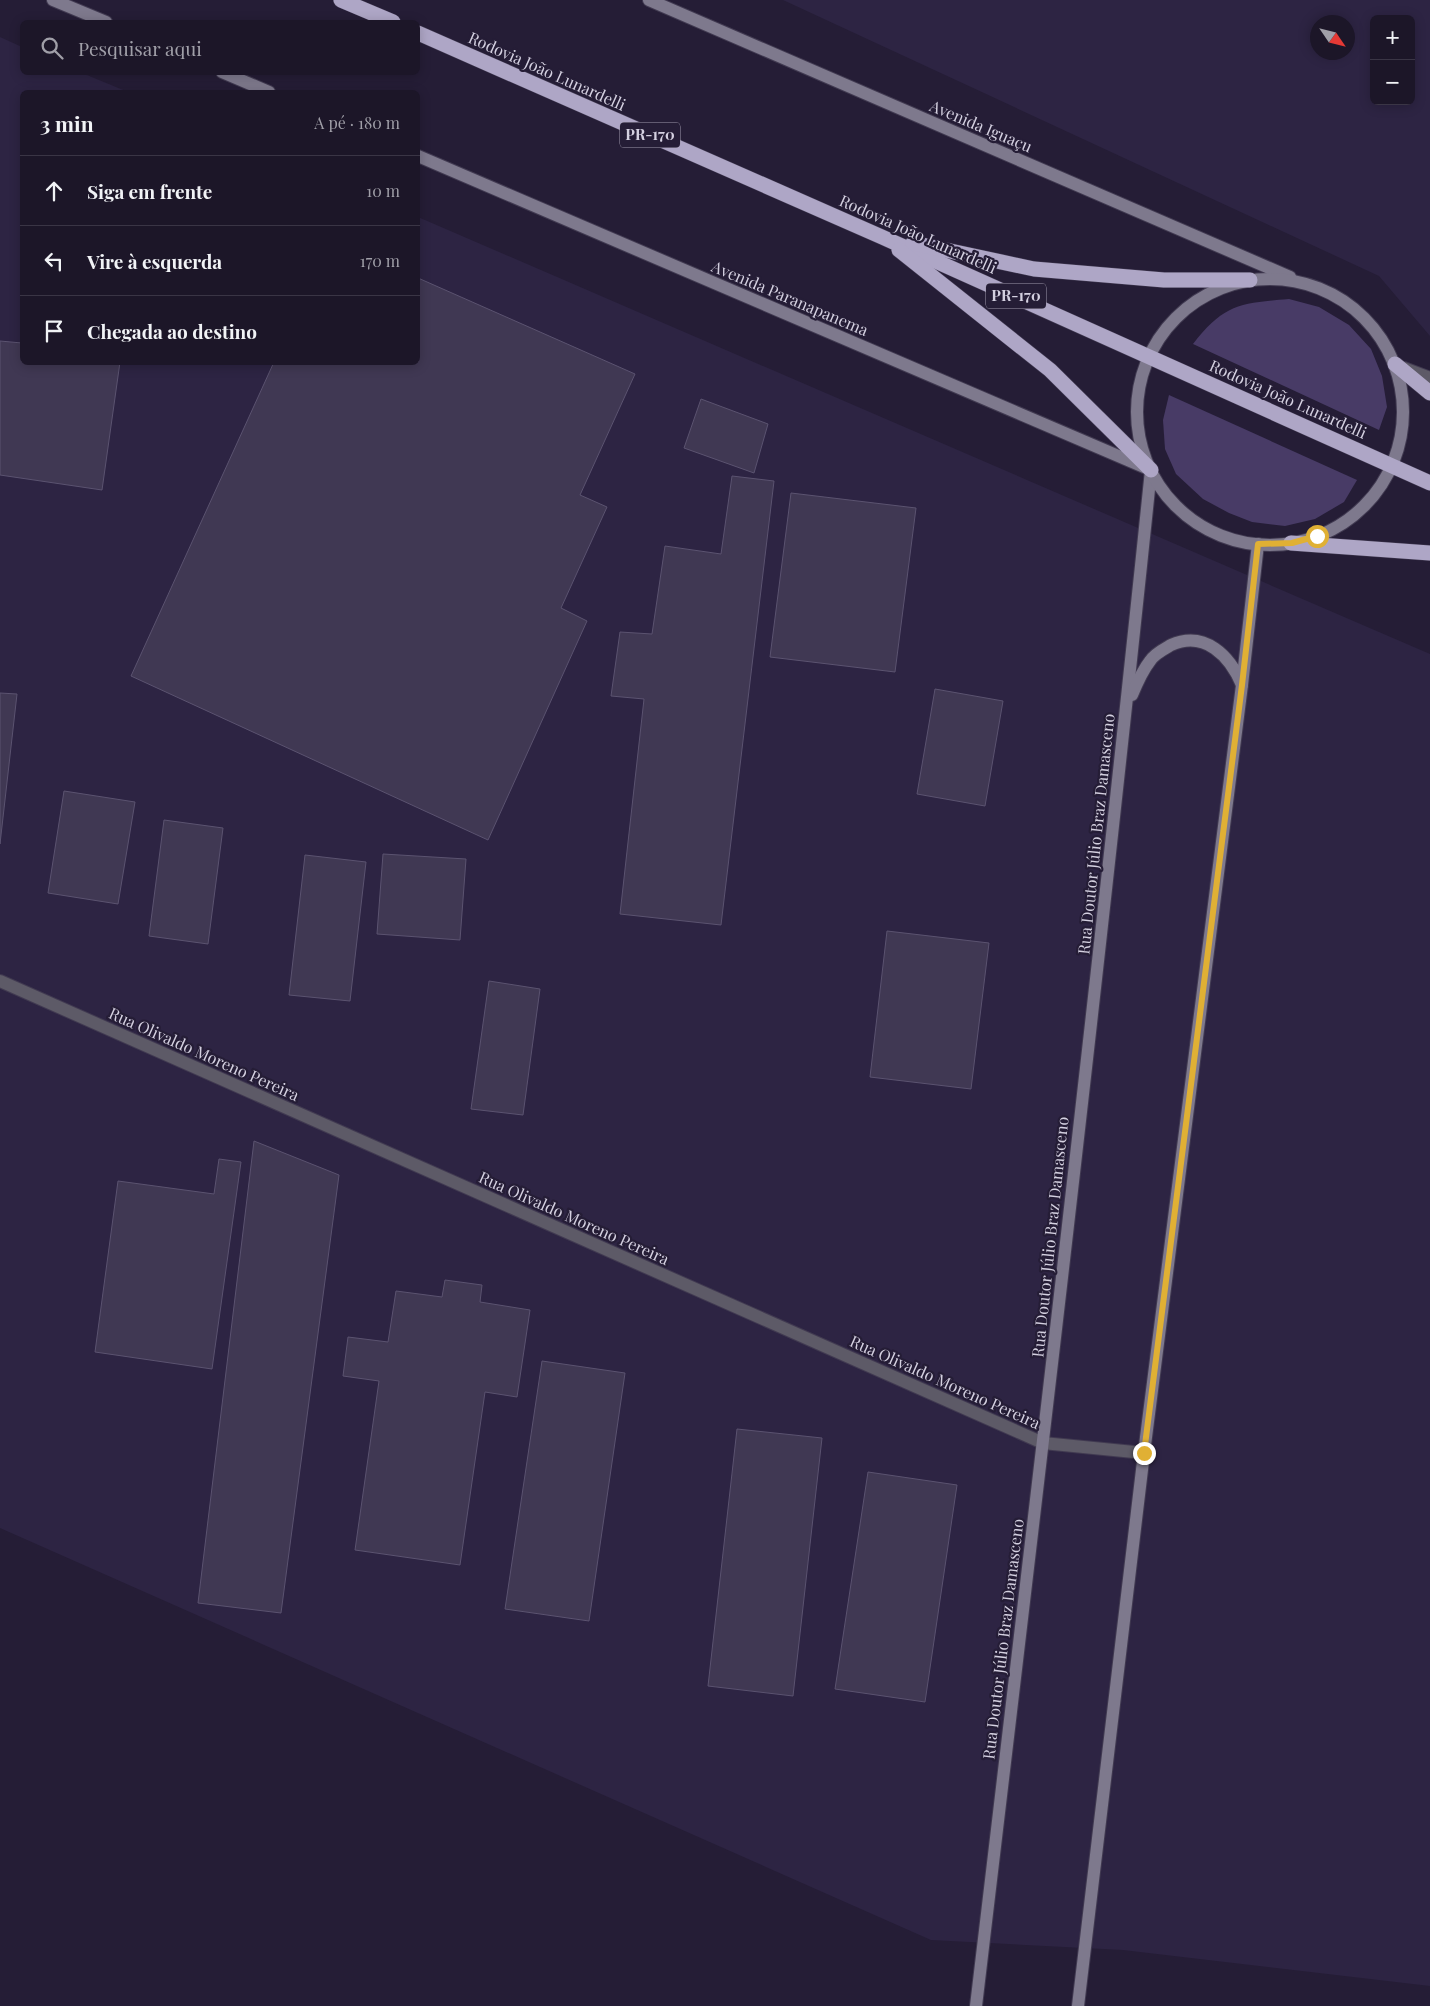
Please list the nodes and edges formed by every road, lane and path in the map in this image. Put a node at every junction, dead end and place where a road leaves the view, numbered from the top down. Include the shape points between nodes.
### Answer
1 (53, 0) edge
2 (341, 0) edge
3 (649, 0) edge
4 (101, 20) edge
5 (388, 20) edge
6 (420, 34) edge
7 (229, 75) edge
8 (264, 90) edge
9 (420, 157) edge
10 (882, 236) junction
11 (1250, 280) junction
12 (1301, 282) junction
13 (1150, 356) junction
14 (1395, 364) junction
15 (1430, 378) edge
16 (1430, 393) edge
17 (1391, 466) junction
18 (1151, 470) junction
19 (1430, 483) edge
20 (1292, 543) junction
21 (1258, 544) junction
22 (1430, 553) edge
23 (1242, 685) junction
24 (1126, 711) junction
25 (0, 981) edge
26 (1043, 1443) junction
27 (1144, 1453) junction
28 (976, 2006) edge
29 (1078, 2006) edge

1 - 4 street
2 - 5 highway
3 - 12 street, Avenida Iguaçu
6 - 10 highway, Rodovia João Lunardelli / PR-170
7 - 8 street
9 - 18 street, Avenida Paranapanema
10 - 11 highway via 1034,269 1164,280
10 - 13 highway, Rodovia João Lunardelli / PR-170
10 - 18 highway via 1050,370
11 - 12 street
11 - 13 street via 1201,298 1180,314
12 - 14 street via 1325,290 1361,314 1383,341
13 - 17 highway, Rodovia João Lunardelli / PR-170
13 - 18 street via 1142,378 1138,425 1142,448
14 - 15 street
14 - 16 highway
14 - 17 street via 1403,415 1400,441
17 - 19 highway, Rodovia João Lunardelli / PR-170
17 - 20 street via 1361,508 1317,536
18 - 21 street via 1162,489 1194,521 1235,540
18 - 24 street, Rua Doutor Júlio Braz Damasceno
20 - 21 street
20 - 22 highway
21 - 23 street
23 - 24 street via 1226,657 1204,642 1180,642 1150,659
23 - 27 street
24 - 26 street, Rua Doutor Júlio Braz Damasceno
25 - 26 street, Rua Olivaldo Moreno Pereira
26 - 27 street, Rua Olivaldo Moreno Pereira
26 - 28 street, Rua Doutor Júlio Braz Damasceno
27 - 29 street

